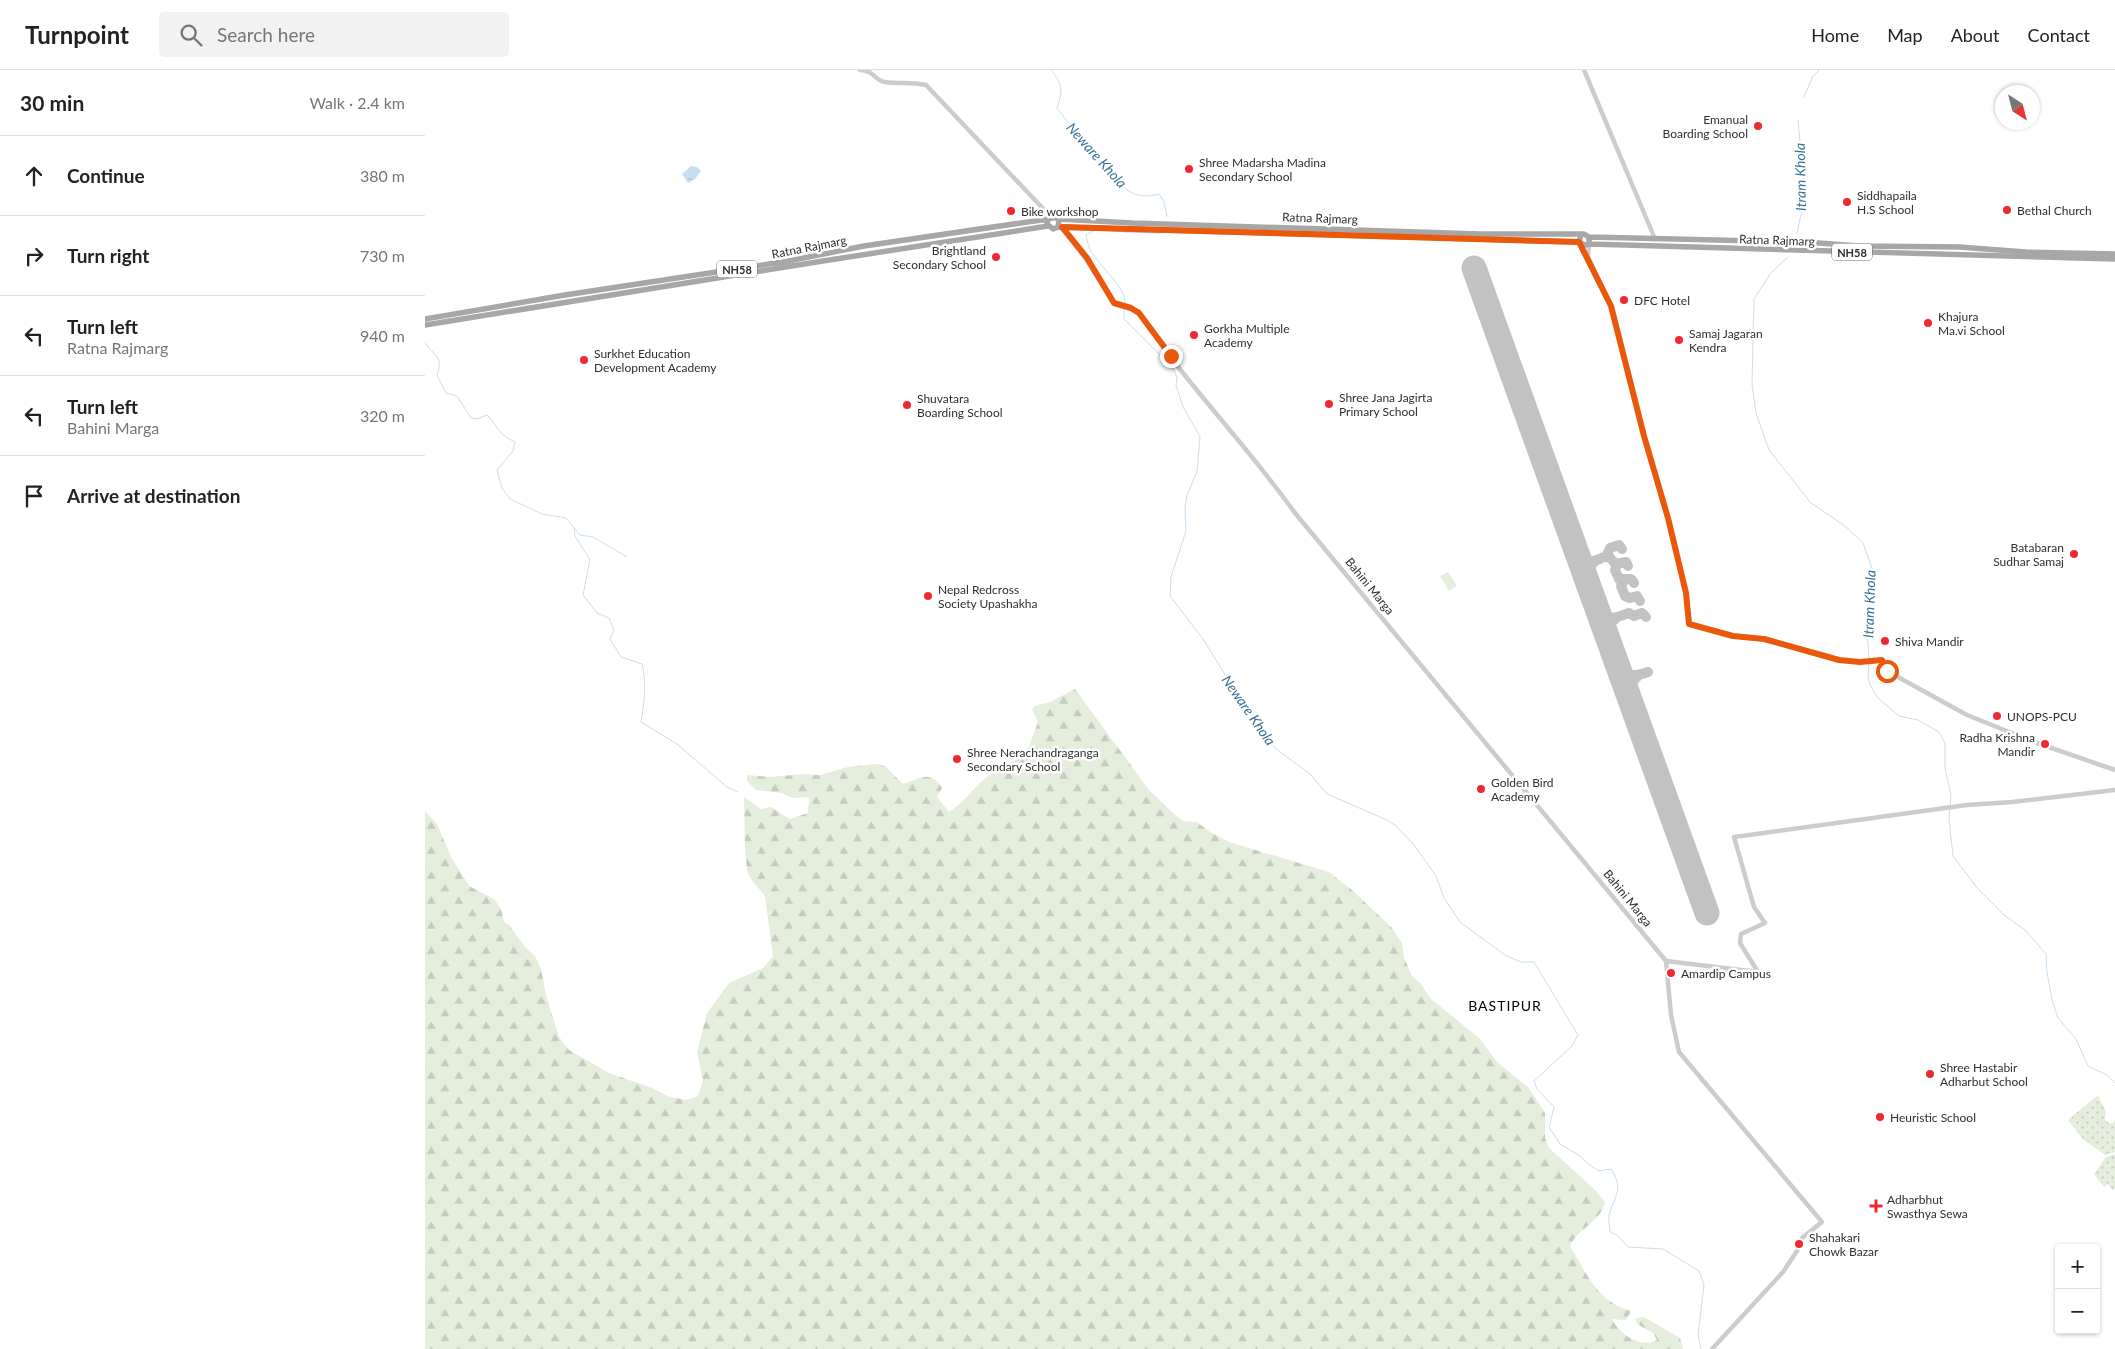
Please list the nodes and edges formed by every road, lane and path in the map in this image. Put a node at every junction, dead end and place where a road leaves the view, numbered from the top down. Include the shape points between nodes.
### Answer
1 (860, 70) edge
2 (868, 70) edge
3 (1584, 70) edge
4 (1050, 218) junction
5 (1058, 219) junction
6 (1049, 226) junction
7 (1060, 227) junction
8 (1655, 237) junction
9 (1581, 240) junction
10 (1589, 240) junction
11 (1771, 241) junction
12 (1820, 243) junction
13 (1654, 246) junction
14 (1770, 250) junction
15 (1819, 251) junction
16 (2115, 254) edge
17 (1587, 257) junction
18 (2115, 259) edge
19 (425, 319) edge
20 (425, 325) edge
21 (2115, 770) edge
22 (2115, 790) edge
23 (1666, 960) junction
24 (1712, 1349) edge

1 - 2 street
2 - 4 street via 883,82 926,85
3 - 8 street
4 - 5 main road, Ratna Rajmarg / NH58
4 - 6 main road
4 - 19 main road, Ratna Rajmarg / NH58
5 - 7 main road
5 - 9 main road, Ratna Rajmarg / NH58
6 - 7 main road, Ratna Rajmarg / NH58 via 1053,229
6 - 20 main road, Ratna Rajmarg / NH58
7 - 9 main road, Ratna Rajmarg / NH58
7 - 23 street, Bahini Marga via 1087,258 1114,303 1139,313 1197,392 1295,513
8 - 10 main road, Ratna Rajmarg / NH58
8 - 11 main road, Ratna Rajmarg / NH58
8 - 13 street
9 - 10 main road, Ratna Rajmarg / NH58 via 1585,245
9 - 10 main road, Ratna Rajmarg / NH58 via 1584,234
9 - 17 street
10 - 13 main road, Ratna Rajmarg / NH58
10 - 17 street
11 - 12 main road, Ratna Rajmarg / NH58
11 - 14 main road
12 - 15 main road
12 - 16 main road, Ratna Rajmarg / NH58
13 - 14 main road, Ratna Rajmarg / NH58
14 - 15 main road, Ratna Rajmarg / NH58
15 - 18 main road, Ratna Rajmarg / NH58
17 - 21 street via 1611,306 1668,518 1686,593 1689,624 1719,633 1764,639 1839,660 1882,660 1887,671 1967,715
22 - 23 street via 1944,808 1734,837 1754,907 1765,923 1741,934 1740,939 1758,972
23 - 24 street via 1671,1015 1679,1052 1822,1222 1802,1238 1783,1272

